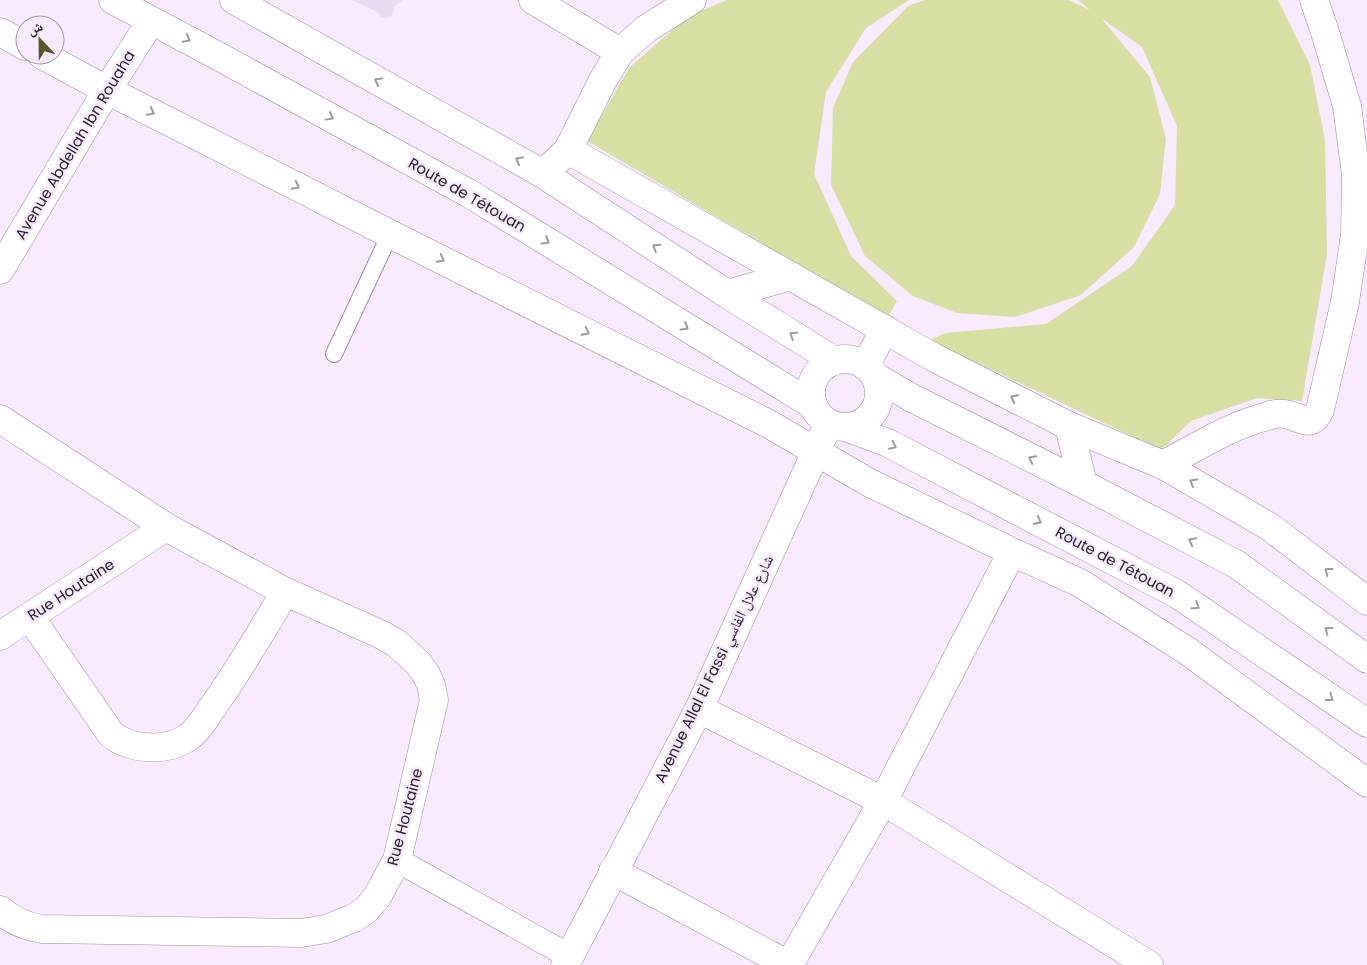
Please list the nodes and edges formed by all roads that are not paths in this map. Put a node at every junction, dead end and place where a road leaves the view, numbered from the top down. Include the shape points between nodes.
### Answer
1 (113, 0) edge
2 (234, 0) edge
3 (533, 0) edge
4 (692, 0) edge
5 (1314, 0) edge
6 (151, 21) junction
7 (0, 32) edge
8 (15, 40) edge
9 (620, 52) junction
10 (61, 65) edge
11 (107, 90) junction
12 (568, 150) junction
13 (543, 174) junction
14 (390, 234) junction
15 (0, 270) edge
16 (791, 276) junction
17 (727, 294) junction
18 (1356, 303) edge
19 (885, 329) junction
20 (334, 354) dead end
21 (835, 361) junction
22 (870, 371) junction
23 (0, 419) edge
24 (830, 419) junction
25 (1069, 426) junction
26 (816, 452) junction
27 (1163, 465) junction
28 (1083, 484) junction
29 (166, 527) junction
30 (1012, 552) junction
31 (284, 591) junction
32 (1366, 596) edge
33 (30, 617) junction
34 (0, 636) edge
35 (1367, 659) edge
36 (698, 709) junction
37 (1367, 722) edge
38 (1367, 783) edge
39 (883, 801) junction
40 (396, 860) junction
41 (613, 872) junction
42 (0, 910) edge
43 (567, 961) edge
44 (789, 965) edge
45 (1149, 965) edge

1 - 6 main road, Route de Tétouan
13 -> 2 main road
3 - 9 main road
4 - 9 main road via 646,29
5 - 18 main road via 1347,106 1356,175
6 - 11 main road, Avenue Abdellah Ibn Rouaha
6 -> 24 main road, Route de Tétouan via 470,194
7 - 8 main road
9 - 12 main road
10 - 11 main road
11 -> 14 main road
11 - 15 main road, Avenue Abdellah Ibn Rouaha
12 - 13 main road
12 - 16 main road
17 -> 13 main road
14 - 20 lane
14 -> 26 main road via 770,424
16 - 17 main road
16 - 19 main road
21 -> 17 main road
18 - 27 main road via 1317,417 1308,421 1276,414 1255,419
19 - 22 main road
25 -> 19 main road
21 - 22 main road via 856,361
21 - 24 main road via 825,366 814,379 810,394
22 - 24 main road via 879,390 871,415 861,423
28 -> 22 main road via 912,398
23 - 29 main road, Rue Houtaine
24 - 26 main road, Avenue Allal El Fassi شارع علال الفاسي
24 -> 37 main road, Route de Tétouan via 888,443 1177,594
25 - 27 main road
25 - 28 main road
26 - 30 main road via 868,482
26 - 36 main road, Avenue Allal El Fassi شارع علال الفاسي
32 -> 27 main road via 1270,526
35 -> 28 main road via 1236,564
29 - 31 main road, Rue Houtaine
29 - 33 main road, Rue Houtaine
30 - 38 main road via 1080,583 1186,650
30 - 39 main road
31 - 33 main road via 226,688 195,730 180,741 160,746 126,744 111,734
31 - 40 main road, Rue Houtaine via 396,643 417,662 431,685 434,700
33 - 34 main road, Rue Houtaine
36 - 39 main road
36 - 41 main road, Avenue Allal El Fassi شارع علال الفاسي
39 - 44 main road
39 - 45 main road
40 - 42 main road, Rue Houtaine via 377,897 366,910 326,929 301,933 43,929 17,922
40 - 43 street
41 - 43 main road, Avenue Allal El Fassi شارع علال الفاسي
41 - 44 main road

